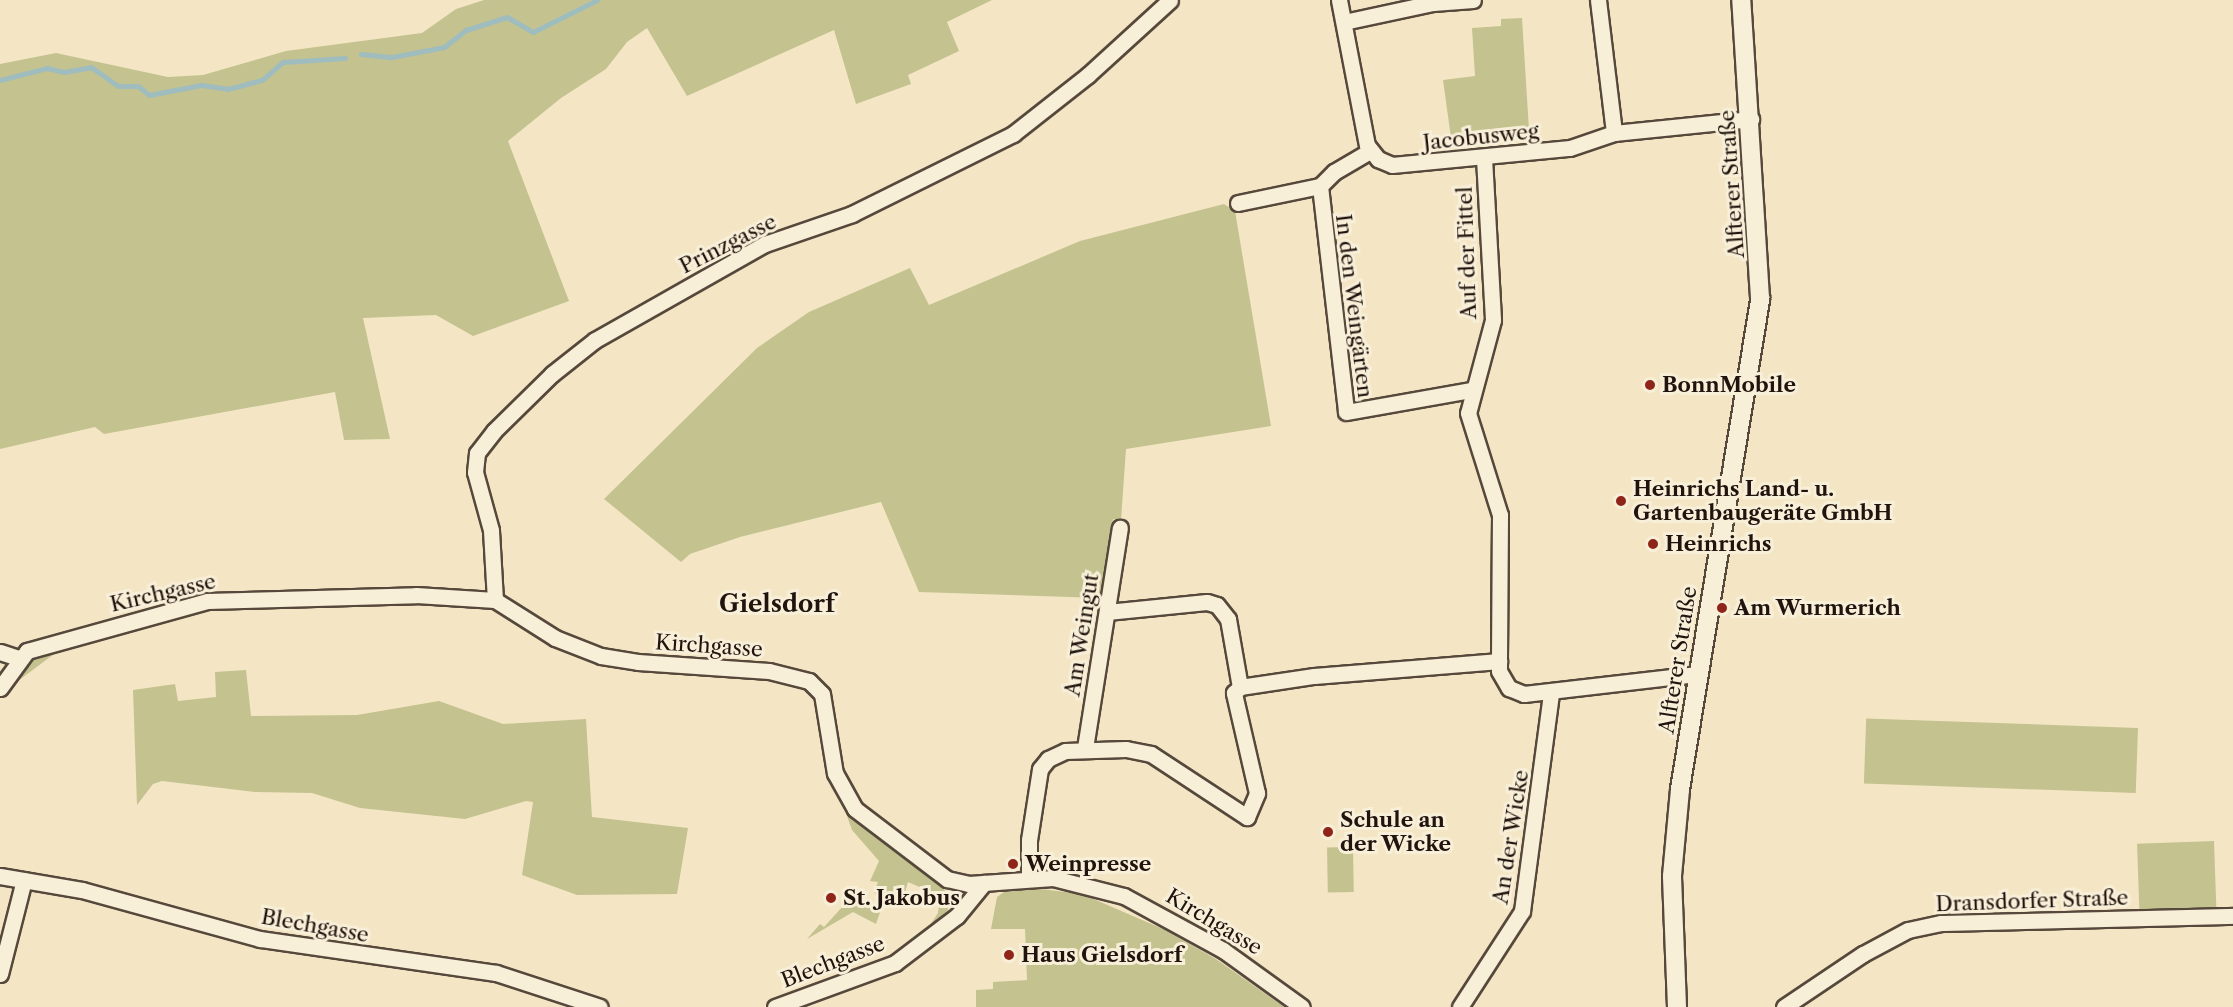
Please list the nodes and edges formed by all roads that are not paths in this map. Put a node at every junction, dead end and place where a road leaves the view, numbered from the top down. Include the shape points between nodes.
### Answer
1 (1170, 0) edge
2 (1340, 0) edge
3 (1473, 0) edge
4 (1598, 0) edge
5 (1741, 0) edge
6 (1344, 22) junction
7 (1751, 119) junction
8 (1614, 133) junction
9 (1370, 151) junction
10 (1484, 158) junction
11 (1320, 186) junction
12 (1238, 203) dead end
13 (1471, 390) junction
14 (1120, 528) dead end
15 (495, 600) junction
16 (1107, 612) junction
17 (0, 652) edge
18 (18, 658) junction
19 (1499, 661) junction
20 (1698, 674) junction
21 (1240, 687) junction
22 (0, 688) edge
23 (1551, 693) junction
24 (1085, 748) junction
25 (0, 876) edge
26 (1029, 878) junction
27 (24, 879) junction
28 (984, 882) junction
29 (2233, 916) edge
30 (0, 974) edge
31 (600, 1007) edge
32 (775, 1007) edge
33 (1302, 1007) edge
34 (1460, 1007) edge
35 (1677, 1007) edge
36 (1784, 1007) edge

1 - 15 street, Prinzgasse via 1088,75 1013,134 852,214 765,244 595,340 552,374 477,453 476,472 491,530
2 - 6 street
3 - 6 street via 1433,3
4 - 8 street
5 - 7 street, Alfterer Straße
6 - 9 street
7 - 8 street, Jacobusweg
7 - 20 street, Alfterer Straße via 1760,298
8 - 10 street, Jacobusweg via 1570,148
9 - 10 street, Jacobusweg via 1378,159 1398,166
9 - 11 street via 1334,172
10 - 13 street, Auf der Fittel via 1493,320 1488,348
11 - 12 street
11 - 13 street, In den Weingärten via 1346,412
13 - 19 street, Auf der Fittel via 1468,413 1472,432 1500,515
14 - 16 street, Am Weingut
15 - 18 street, Kirchgasse via 416,595 207,601 85,633 27,651
15 - 28 street, Kirchgasse via 555,638 601,656 759,670 809,681 822,694 835,772 855,809 947,879 963,884
16 - 21 street via 1207,602 1217,605 1228,619
16 - 24 street, Am Weingut
17 - 18 street
18 - 22 street
19 - 21 street via 1314,676
19 - 23 street via 1499,671 1509,688 1524,694
20 - 23 street
20 - 35 street, Alfterer Straße via 1672,876
21 - 24 street via 1234,693 1257,793 1247,817 1151,754
23 - 34 street, An der Wicke via 1522,911
24 - 26 street via 1056,754 1040,769 1029,840
25 - 27 street, Blechgasse
26 - 28 street, Kirchgasse
26 - 33 street, Kirchgasse via 1076,881 1144,906 1243,963
27 - 30 street
27 - 31 street, Blechgasse via 82,890 242,935 496,973
28 - 32 street, Blechgasse via 957,916 895,963
29 - 36 street, Dransdorfer Straße via 1941,923 1908,930 1863,954

